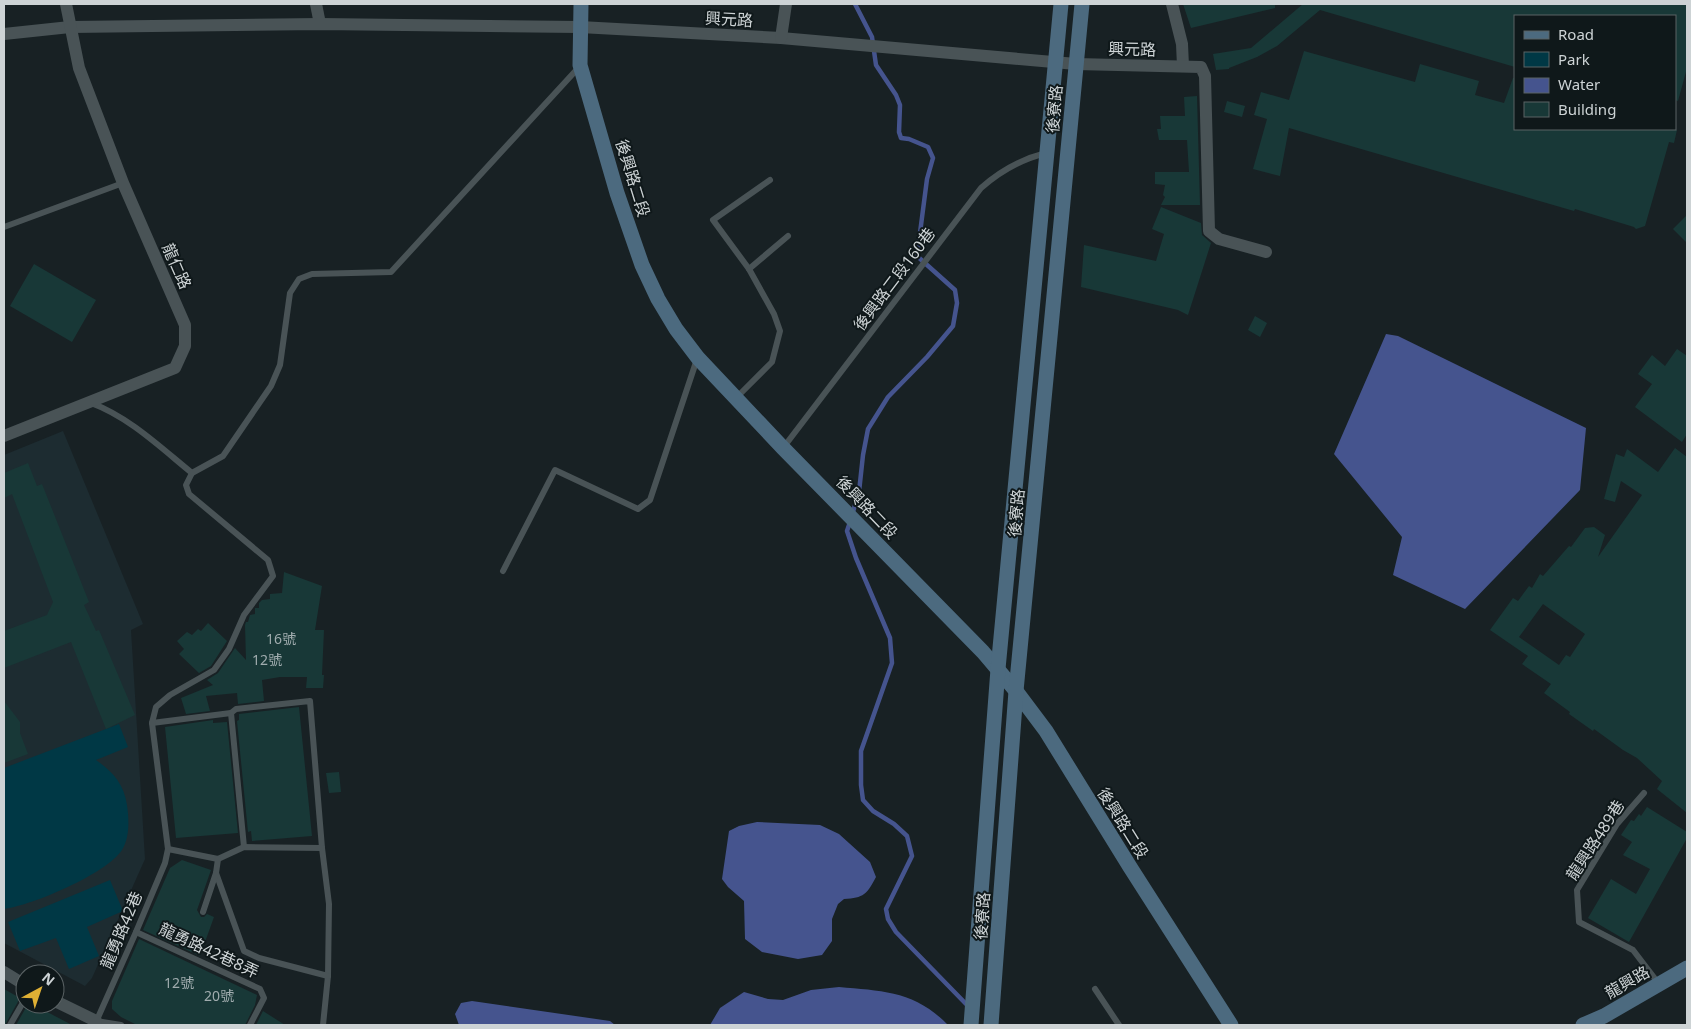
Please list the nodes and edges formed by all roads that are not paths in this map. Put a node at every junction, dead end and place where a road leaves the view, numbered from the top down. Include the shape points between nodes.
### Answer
1 (66, 4) edge
2 (316, 4) edge
3 (581, 4) edge
4 (786, 4) edge
5 (1061, 4) edge
6 (1082, 4) edge
7 (1172, 4) edge
8 (320, 24) junction
9 (70, 27) junction
10 (580, 27) junction
11 (4, 34) edge
12 (781, 38) junction
13 (1056, 61) junction
14 (1076, 64) junction
15 (580, 65) junction
16 (1183, 66) junction
17 (1047, 152) junction
18 (770, 180) dead end
19 (123, 184) junction
20 (4, 227) edge
21 (788, 236) dead end
22 (1266, 252) dead end
23 (749, 269) junction
24 (698, 358) junction
25 (736, 398) junction
26 (88, 402) junction
27 (4, 436) edge
28 (783, 448) junction
29 (192, 473) junction
30 (503, 571) dead end
31 (998, 669) junction
32 (1016, 692) junction
33 (231, 713) junction
34 (152, 723) junction
35 (1644, 793) dead end
36 (244, 847) junction
37 (322, 848) junction
38 (168, 849) junction
39 (218, 859) junction
40 (216, 873) junction
41 (203, 912) dead end
42 (136, 932) junction
43 (1687, 968) edge
44 (4, 972) edge
45 (328, 976) junction
46 (15, 979) edge
47 (1659, 984) junction
48 (1095, 989) dead end
49 (65, 1006) edge
50 (16, 1014) edge
51 (95, 1023) edge
52 (10, 1025) edge
53 (121, 1025) edge
54 (250, 1025) edge
55 (323, 1025) edge
56 (971, 1025) edge
57 (991, 1025) edge
58 (1119, 1025) edge
59 (1231, 1025) edge
60 (1583, 1025) edge

1 - 9 street, 龍仁路
2 - 8 street
3 - 10 street, 後興路二段
4 - 12 street
5 - 13 street, 後寮路
6 - 14 street, 後寮路
7 - 16 street via 1182,44
8 - 9 street, 興元路
8 - 10 street, 興元路
9 - 11 street, 興元路
9 - 19 street, 龍仁路 via 79,68
10 - 12 street, 興元路
10 - 15 street, 後興路二段
12 - 13 street, 興元路
13 - 14 street, 興元路
13 - 17 street, 後寮路
14 - 16 street, 興元路
14 - 32 street, 後寮路
15 - 24 street, 後興路二段 via 617,193 642,265 676,329
15 - 29 lane via 391,272 312,274 298,279 290,293 280,365 271,386 223,456
16 - 22 street, 興元路 via 1201,66 1205,76 1209,231 1235,245
17 - 28 lane, 後興路二段160巷 via 995,175 981,188
17 - 31 street, 後寮路
18 - 23 lane via 713,220
19 - 20 lane
19 - 26 street, 龍仁路 via 185,324 186,346 175,368
21 - 23 lane
23 - 25 lane via 780,331 772,362
24 - 25 street, 後興路二段
24 - 30 lane via 650,500 638,509 555,470
25 - 28 street, 後興路二段
26 - 27 street, 龍仁路
26 - 29 lane via 110,410
28 - 31 street, 後興路二段
29 - 34 lane via 186,485 189,494 268,560 273,576 244,614 229,649 214,670 170,695 156,707
31 - 32 street, 後興路二段
31 - 56 street, 後寮路
32 - 57 street, 後寮路
32 - 59 street, 後興路二段 via 1046,731
33 - 34 lane
33 - 36 lane
33 - 37 lane via 236,709 310,701
34 - 38 lane
35 - 47 lane, 龍興路489巷 via 1618,824 1577,890 1579,922 1633,950
36 - 37 lane
36 - 39 lane
37 - 45 lane via 329,904
38 - 39 lane
38 - 42 lane, 龍勇路42巷
39 - 40 lane
40 - 41 lane
40 - 45 lane via 244,951
42 - 51 lane, 龍勇路42巷
42 - 54 lane, 龍勇路42巷8弄 via 260,989 264,998
43 - 47 street, 龍興路
44 - 46 street
45 - 55 lane
47 - 60 street, 龍興路
48 - 58 lane
49 - 51 street
50 - 52 lane
51 - 53 lane

